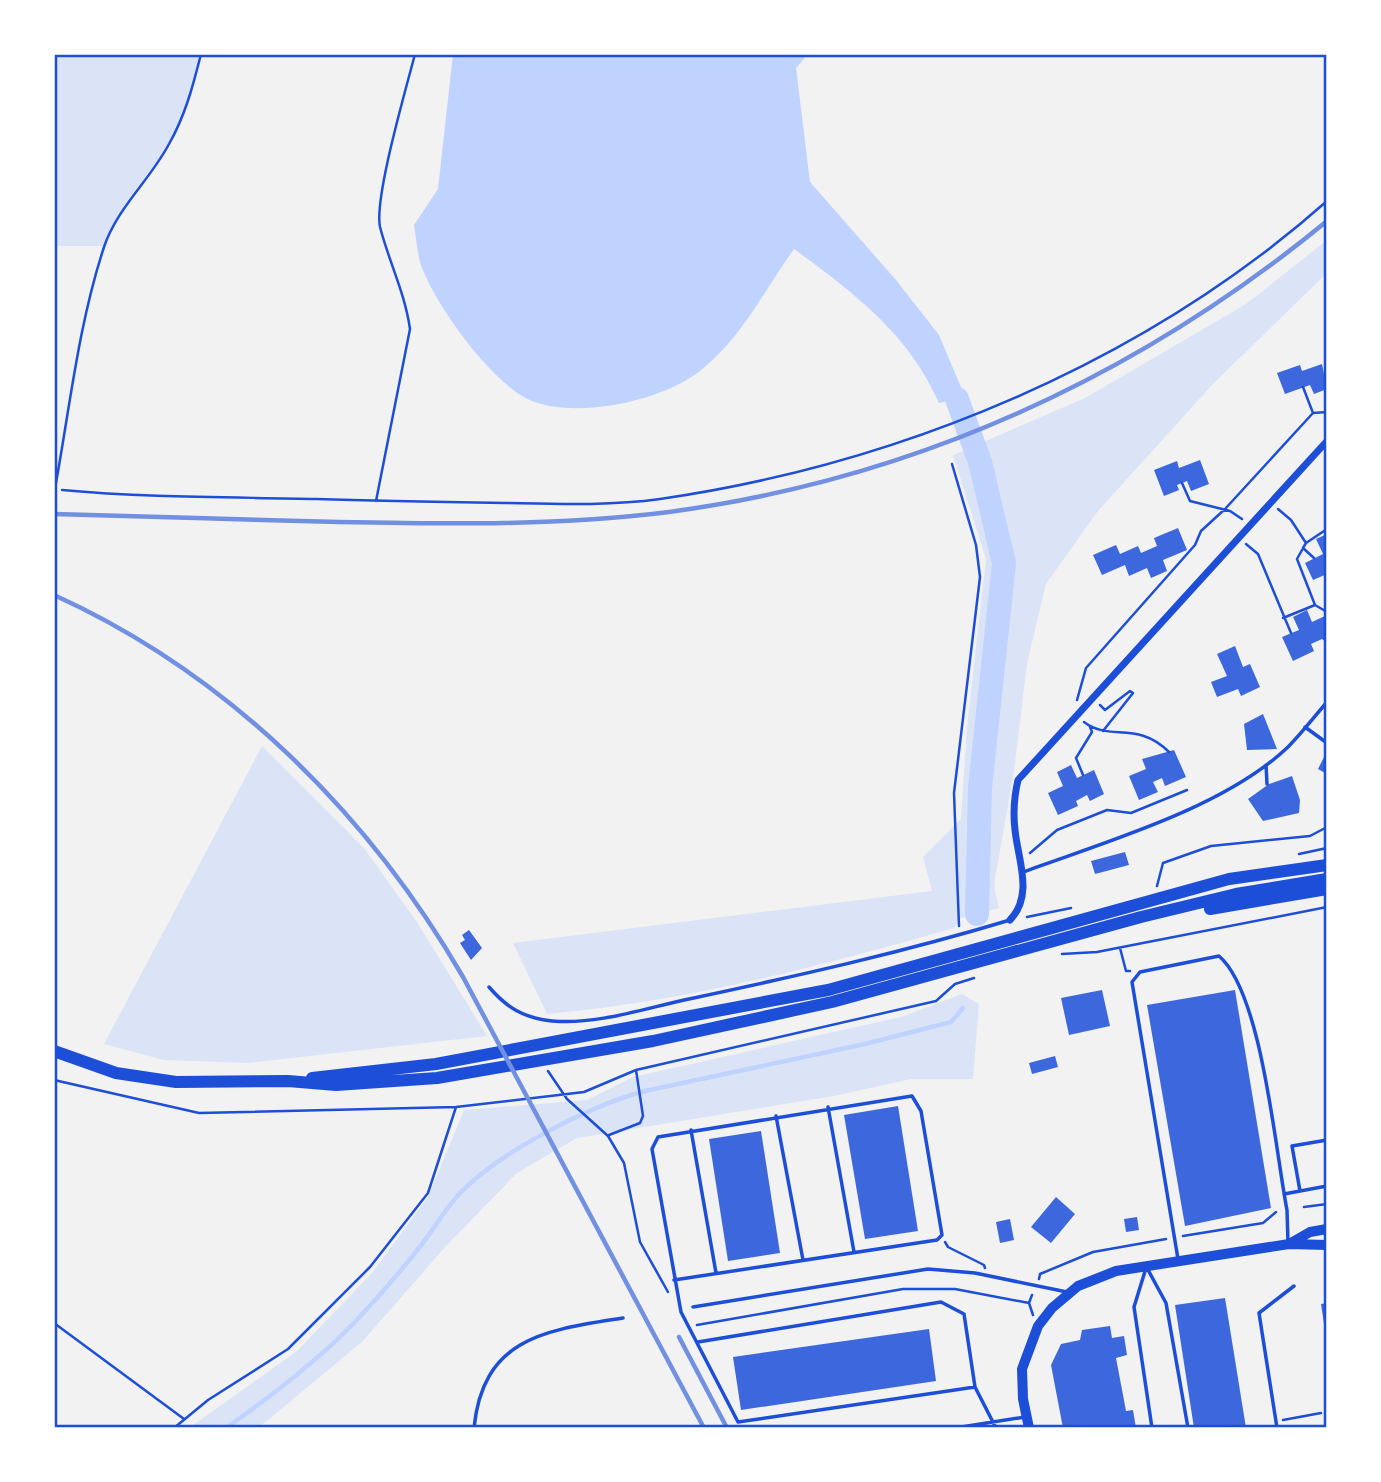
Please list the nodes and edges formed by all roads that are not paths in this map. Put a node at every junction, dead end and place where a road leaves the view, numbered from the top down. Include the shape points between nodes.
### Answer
1 (1327, 441) edge
2 (1327, 702) edge
3 (1305, 727) junction
4 (1327, 743) edge
5 (1266, 765) junction
6 (1267, 784) dead end
7 (1327, 857) edge
8 (1327, 865) edge
9 (1023, 872) junction
10 (1229, 879) junction
11 (1327, 879) edge
12 (1327, 889) edge
13 (1141, 917) junction
14 (1010, 920) joint
15 (489, 987) dead end
16 (54, 1051) edge
17 (288, 1081) junction
18 (828, 1107) junction
19 (776, 1116) junction
20 (691, 1130) junction
21 (1327, 1140) edge
22 (1327, 1186) edge
23 (1300, 1191) junction
24 (1284, 1194) junction
25 (1327, 1229) edge
26 (1289, 1244) junction
27 (1327, 1245) edge
28 (854, 1252) junction
29 (803, 1260) junction
30 (1179, 1261) junction
31 (1146, 1266) junction
32 (716, 1273) junction
33 (674, 1280) junction
34 (1294, 1286) dead end
35 (1069, 1292) junction
36 (693, 1307) dead end
37 (623, 1318) dead end
38 (698, 1342) junction
39 (975, 1387) junction
40 (1027, 1416) junction
41 (738, 1422) junction
42 (995, 1422) junction
43 (474, 1428) edge
44 (741, 1428) edge
45 (955, 1428) edge
46 (996, 1428) edge
47 (1030, 1428) edge
48 (1152, 1428) edge
49 (1188, 1428) edge
50 (1277, 1428) edge

1 - 9 street via 1018,780 1013,811
2 - 3 lane
3 - 4 lane
3 - 5 lane
5 - 6 lane
5 - 9 lane via 1151,827
7 - 10 main road
8 - 10 main road
9 - 14 street via 1022,902
10 - 17 main road via 828,990 436,1064
11 - 13 main road via 1236,894
12 - 13 main road via 1162,920
13 - 17 main road via 832,1002 653,1041 437,1077 337,1085
14 - 15 lane via 817,971 601,1017 554,1021 525,1016 513,1011
16 - 17 main road via 116,1073 176,1082
18 - 19 lane
18 - 28 lane
18 - 28 lane via 912,1096 921,1111 942,1235 937,1240
19 - 20 lane
19 - 29 lane
20 - 32 lane
20 - 33 lane via 658,1137 652,1149
21 - 23 lane via 1292,1146
22 - 23 lane
23 - 24 lane
24 - 26 lane
24 - 30 lane via 1252,1013 1228,964 1219,956 1140,972 1132,982
25 - 26 street
26 - 27 street
26 - 30 street
28 - 29 lane
29 - 32 lane
30 - 31 street
31 - 35 street via 1098,1276
31 - 48 lane via 1134,1307
31 - 49 lane via 1166,1303
32 - 33 lane
33 - 38 lane via 681,1312
34 - 50 lane via 1259,1312
35 - 36 lane via 928,1269
35 - 40 street via 1038,1326 1021,1369
37 - 43 lane via 556,1329 517,1346 494,1367 483,1385
38 - 39 lane via 941,1302 964,1314
38 - 41 lane
39 - 41 lane
39 - 42 lane
40 - 42 lane
40 - 47 street
41 - 44 lane
42 - 45 lane
42 - 46 lane

